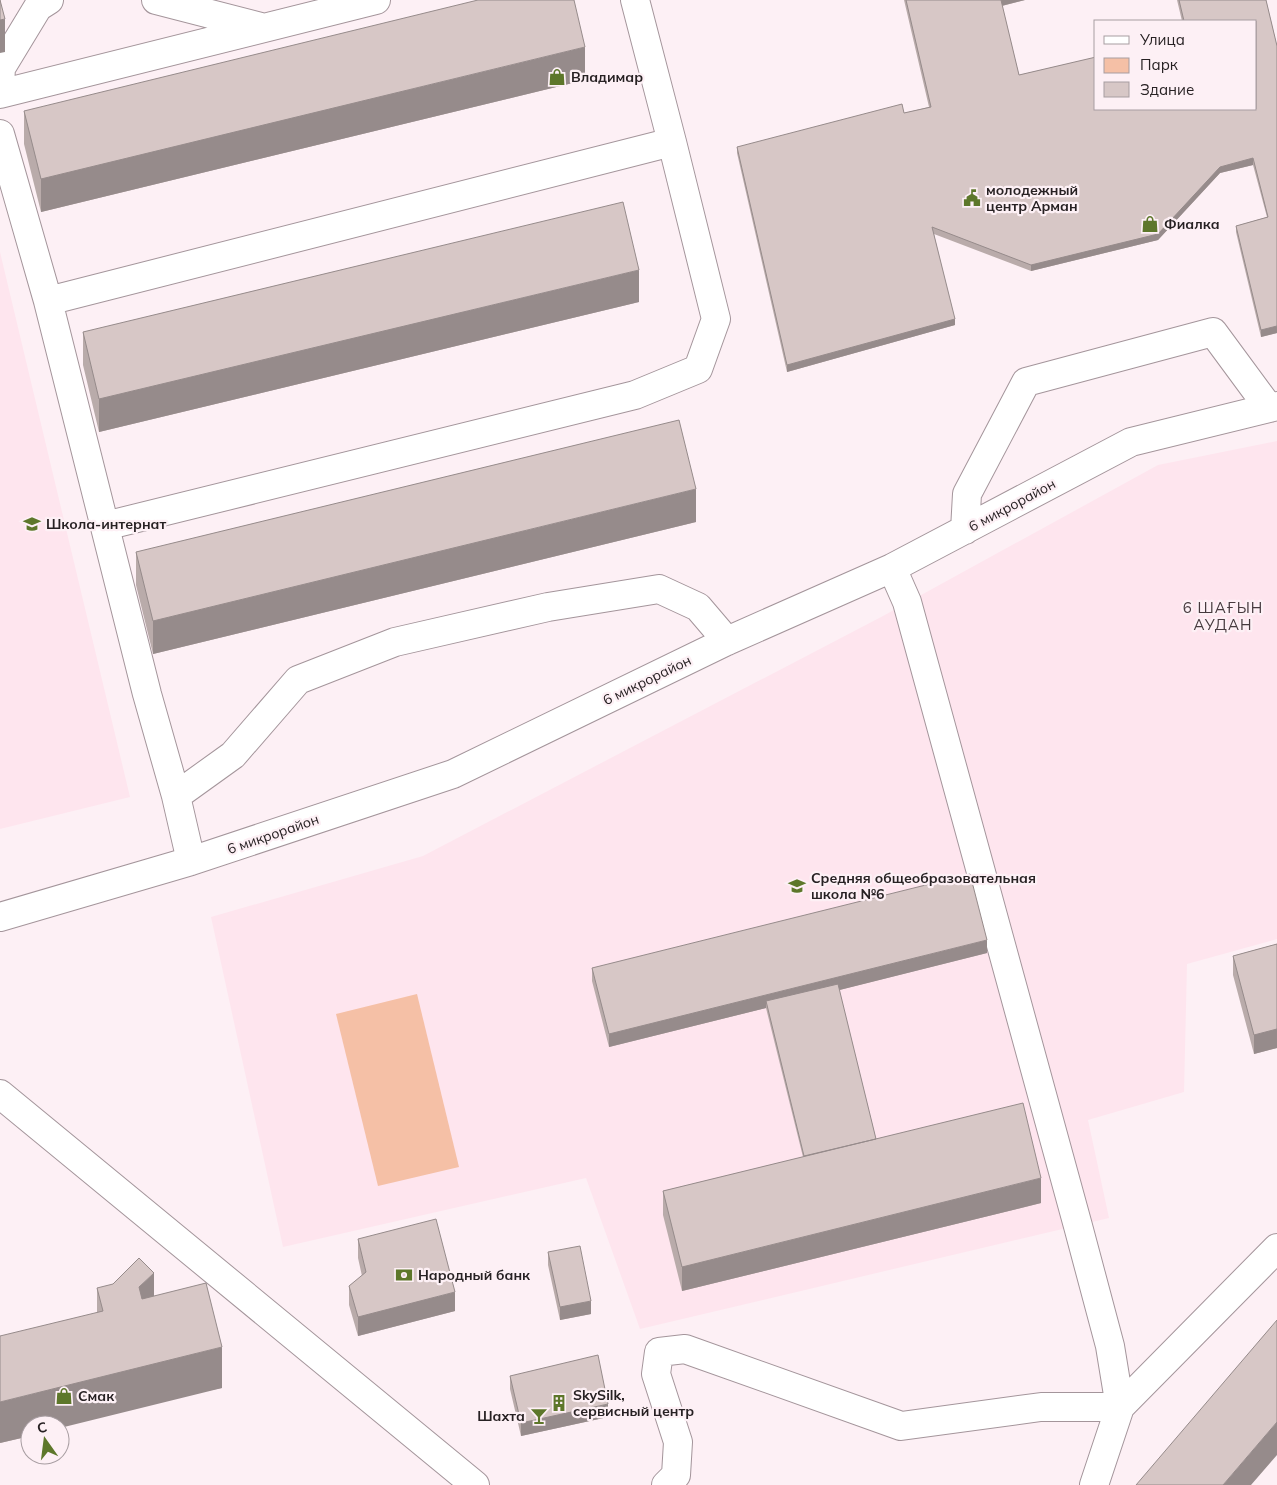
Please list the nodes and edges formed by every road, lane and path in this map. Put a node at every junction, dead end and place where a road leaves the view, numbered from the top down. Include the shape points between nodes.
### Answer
1 (49, 0) edge
2 (156, 0) edge
3 (376, 0) edge
4 (635, 0) edge
5 (263, 28) junction
6 (0, 84) edge
7 (0, 94) edge
8 (0, 134) edge
9 (672, 142) junction
10 (48, 301) junction
11 (1273, 407) edge
12 (106, 526) junction
13 (965, 530) junction
14 (892, 568) junction
15 (727, 641) junction
16 (176, 796) junction
17 (191, 862) junction
18 (0, 917) edge
19 (0, 1094) edge
20 (1277, 1248) edge
21 (1120, 1407) junction
22 (475, 1485) edge
23 (666, 1485) edge
24 (1094, 1485) edge

1 - 6 street via 38,7 1,68
2 - 5 street
3 - 5 street
4 - 9 street
5 - 7 street
8 - 10 street
9 - 10 street
9 - 12 street via 716,319 698,369 635,395
10 - 12 street
11 - 13 street, 6 микрорайон via 1131,442
11 - 13 street via 1213,332 1026,382 967,494
12 - 16 street
13 - 14 street, 6 микрорайон
14 - 15 street, 6 микрорайон
14 - 21 street via 910,612 1078,1226 1110,1346
15 - 16 street via 698,607 659,589 548,607 395,642 298,680 233,755
15 - 17 street, 6 микрорайон via 453,774
16 - 17 street
17 - 18 street, 6 микрорайон
19 - 22 street
20 - 21 street
21 - 23 street via 1041,1407 901,1426 685,1349 659,1352 656,1374 678,1442 676,1475
21 - 24 street

